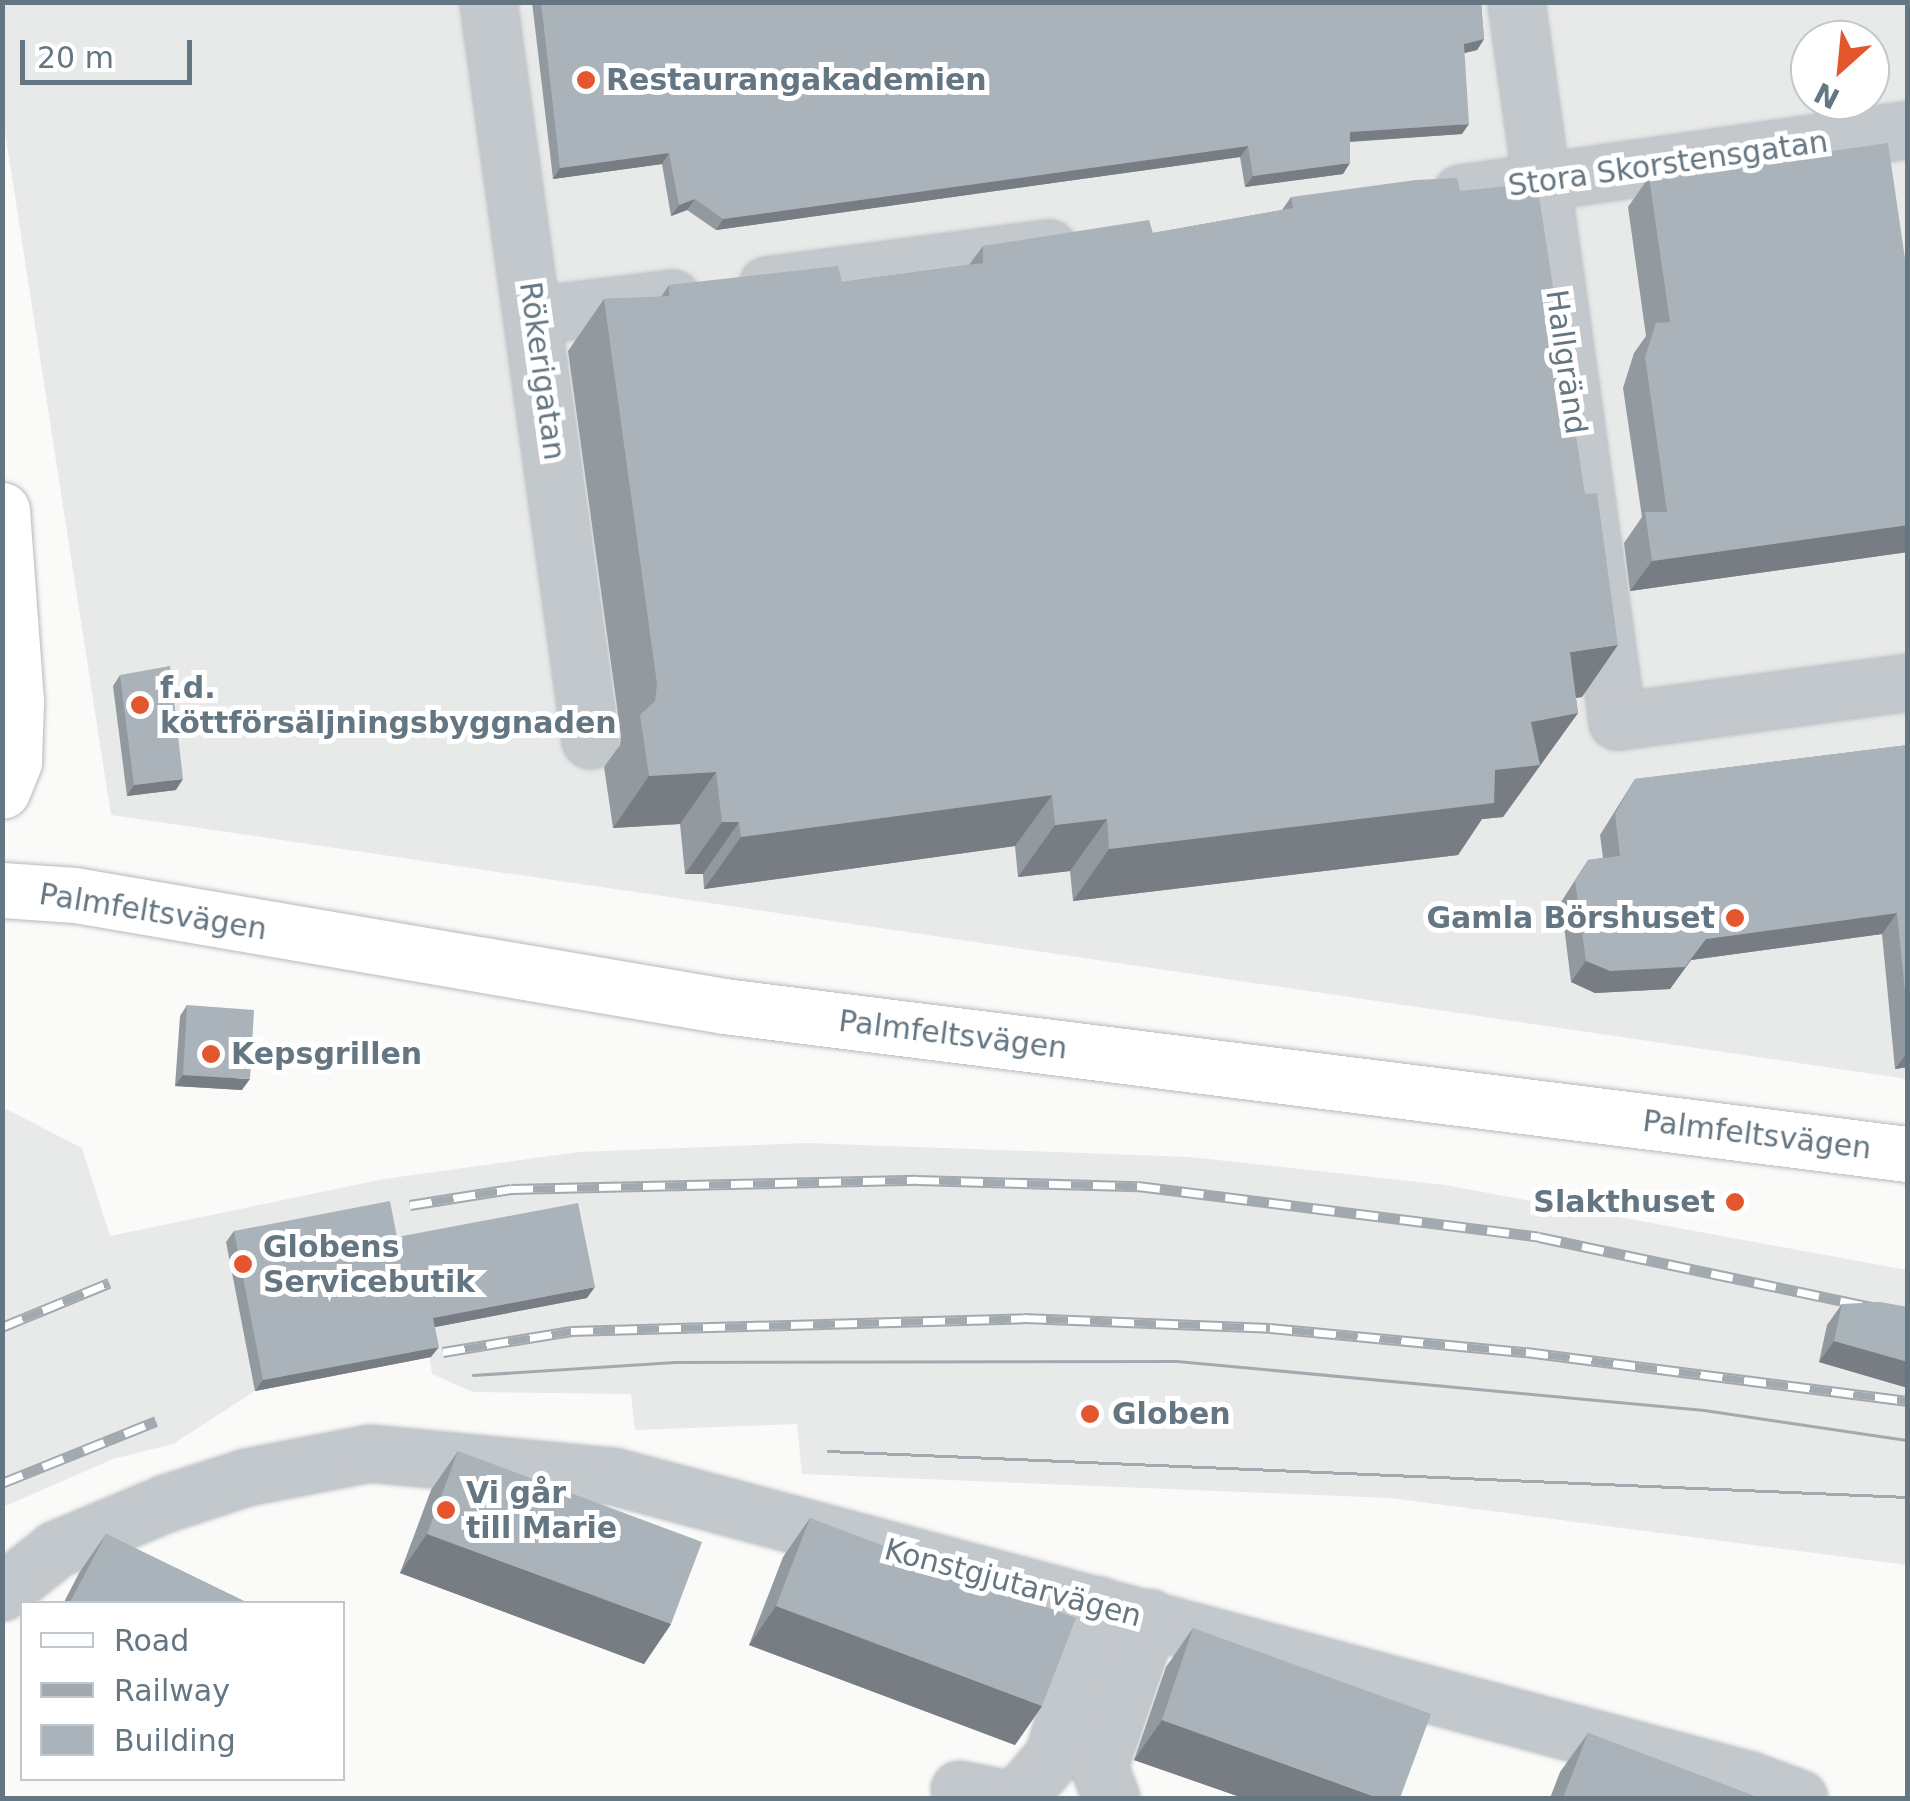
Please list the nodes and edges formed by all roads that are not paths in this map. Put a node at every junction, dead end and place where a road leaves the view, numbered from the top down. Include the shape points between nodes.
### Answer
1 (488, 2) edge
2 (1516, 2) edge
3 (1908, 129) edge
4 (1540, 183) junction
5 (1406, 201) edge
6 (1100, 241) edge
7 (536, 316) junction
8 (2, 510) edge
9 (4, 572) edge
10 (1908, 682) edge
11 (590, 740) dead end
12 (2, 791) edge
13 (2, 890) edge
14 (1908, 1154) edge
15 (2, 1592) edge
16 (1124, 1612) junction
17 (1017, 1798) edge
18 (1111, 1798) edge
19 (1799, 1798) edge

1 - 7 street, Rökerigatan via 508,171
2 - 4 street, Hallgränd
3 - 4 street, Stora Skorstensgatan
4 - 5 street, Stora Skorstensgatan
4 - 10 street, Hallgränd via 1618,721
6 - 7 street
7 - 11 street, Rökerigatan
8 - 9 main road
9 - 12 main road via 16,702 14,762
13 - 14 main road, Palmfeltsvägen via 75,895 724,1006
15 - 16 street, Konstgjutarvägen via 56,1549 166,1502 246,1477 369,1454 613,1476
16 - 17 street via 1053,1756
16 - 18 street via 1099,1766
16 - 19 street, Konstgjutarvägen

